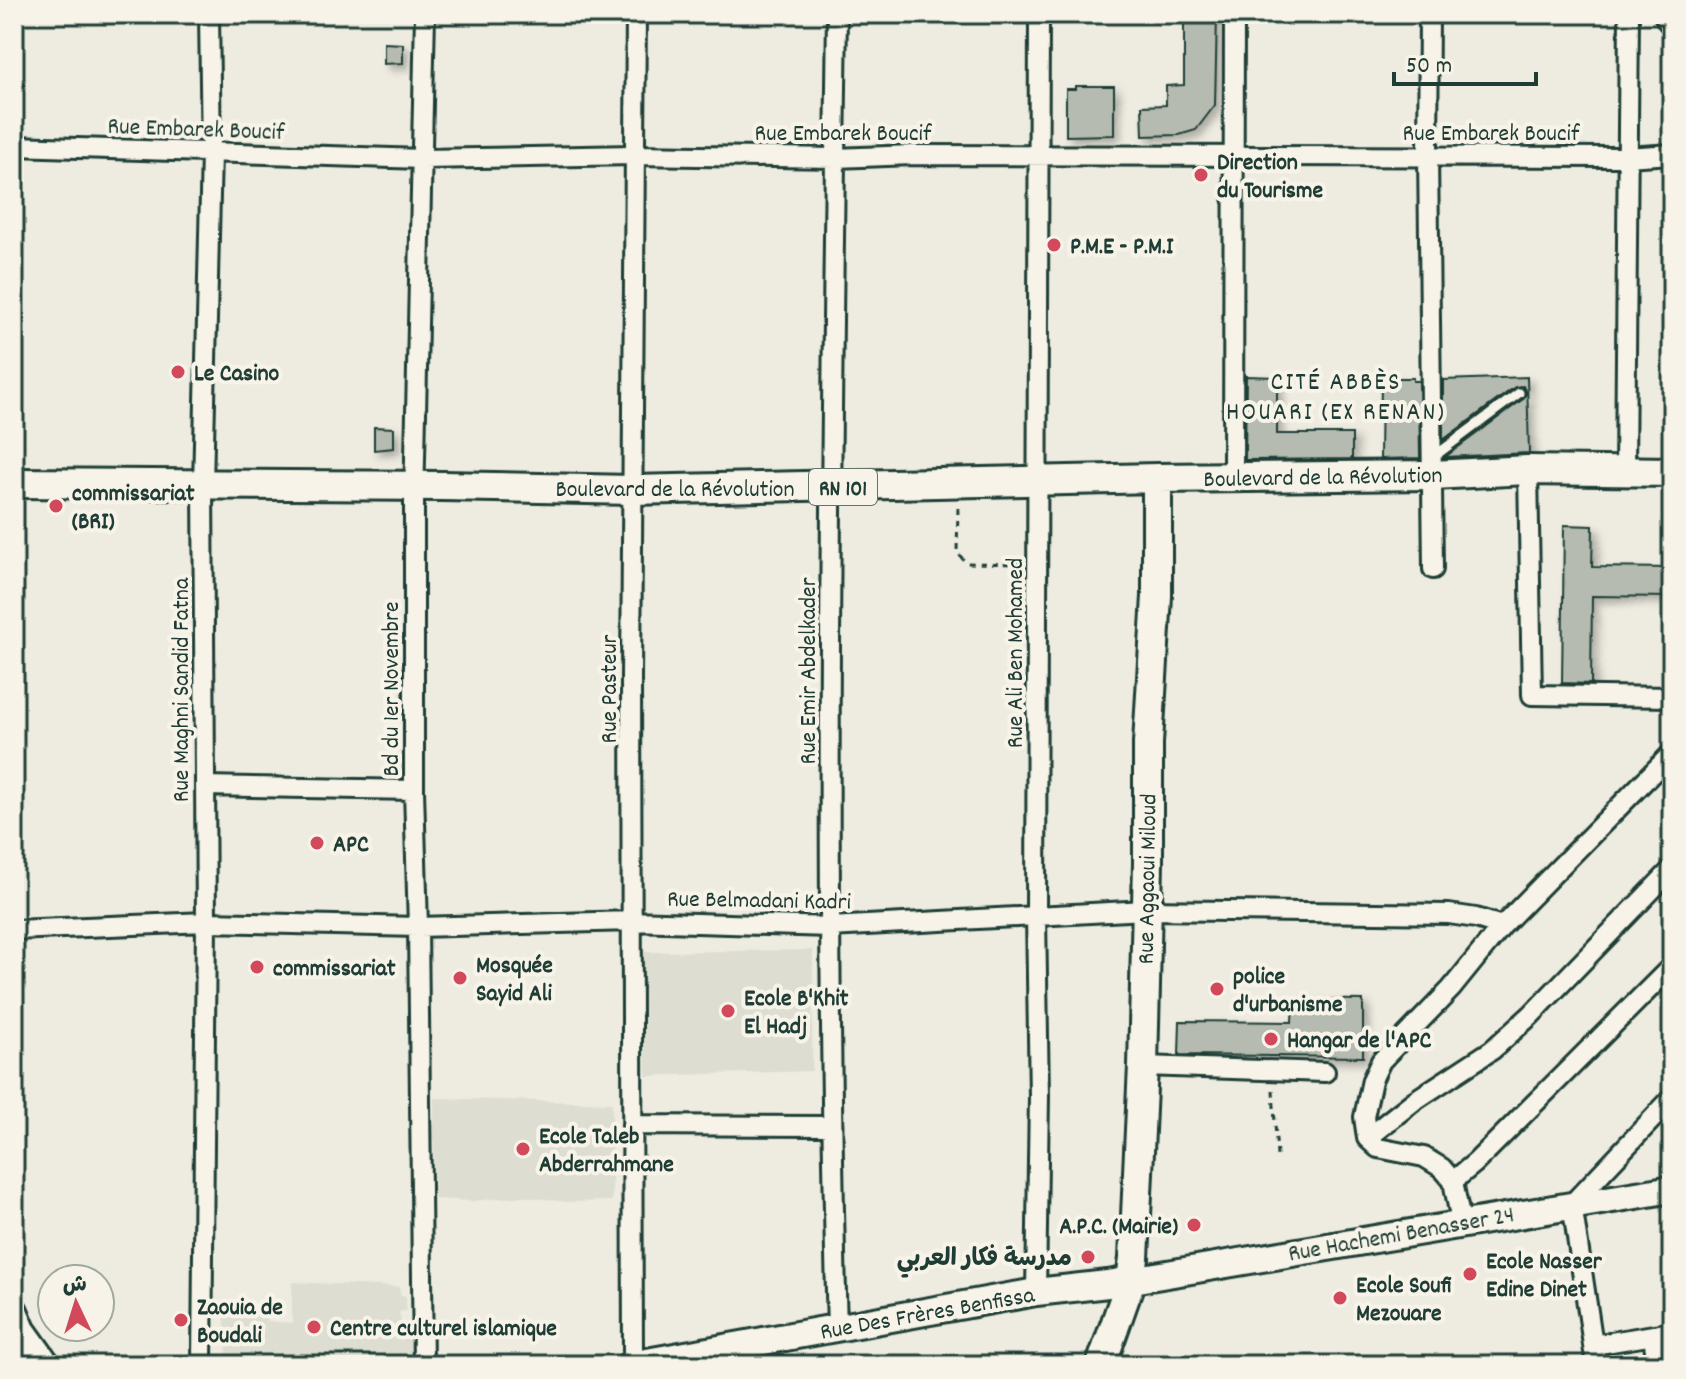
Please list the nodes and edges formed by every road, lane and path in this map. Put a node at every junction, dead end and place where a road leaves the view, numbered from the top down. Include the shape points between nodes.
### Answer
1 (209, 14) edge
2 (425, 14) edge
3 (636, 14) edge
4 (837, 14) edge
5 (1039, 14) edge
6 (1234, 14) edge
7 (1429, 14) edge
8 (1629, 14) edge
9 (14, 146) edge
10 (211, 153) junction
11 (1672, 154) edge
12 (634, 155) junction
13 (1233, 155) junction
14 (1428, 155) junction
15 (1039, 157) junction
16 (1626, 157) junction
17 (835, 158) junction
18 (423, 159) junction
19 (1519, 393) dead end
20 (1432, 466) junction
21 (1528, 470) junction
22 (1625, 471) junction
23 (1672, 472) edge
24 (1233, 477) junction
25 (1157, 478) junction
26 (1039, 482) junction
27 (14, 483) edge
28 (959, 484) junction
29 (203, 485) junction
30 (831, 487) junction
31 (632, 490) junction
32 (414, 494) junction
33 (1039, 564) junction
34 (1433, 569) dead end
35 (1672, 697) edge
36 (1672, 753) edge
37 (205, 786) junction
38 (414, 790) junction
39 (1672, 869) edge
40 (1146, 910) junction
41 (1036, 916) junction
42 (632, 921) junction
43 (206, 922) junction
44 (1502, 926) junction
45 (418, 927) junction
46 (830, 927) junction
47 (14, 930) edge
48 (1672, 966) edge
49 (1143, 1066) junction
50 (1272, 1070) junction
51 (1325, 1072) dead end
52 (1672, 1098) edge
53 (632, 1125) junction
54 (831, 1126) junction
55 (1367, 1138) junction
56 (1277, 1156) dead end
57 (1453, 1181) junction
58 (1672, 1189) edge
59 (1572, 1204) junction
60 (1461, 1222) junction
61 (1131, 1280) junction
62 (1036, 1292) junction
63 (14, 1311) edge
64 (837, 1328) junction
65 (1672, 1332) edge
66 (1653, 1336) junction
67 (1593, 1345) junction
68 (47, 1365) edge
69 (202, 1365) edge
70 (423, 1365) edge
71 (632, 1365) edge
72 (1101, 1365) edge
73 (1596, 1365) edge
74 (1657, 1365) edge

1 - 10 street, Rue Maghni Sandid Fatna
2 - 18 street, Bd du 1er Novembre
3 - 12 street, Rue Pasteur
4 - 17 street, Rue Emir Abdelkader
5 - 15 street, Rue Ali Ben Mohamed
6 - 13 street
7 - 14 street
8 - 16 street
9 - 10 street, Rue Embarek Boucif
10 - 18 street, Rue Embarek Boucif
10 - 29 street, Rue Maghni Sandid Fatna
11 - 16 street, Rue Embarek Boucif
12 - 17 street, Rue Embarek Boucif
12 - 18 street, Rue Embarek Boucif
12 - 31 street, Rue Pasteur
13 - 14 street, Rue Embarek Boucif
13 - 15 street, Rue Embarek Boucif
13 - 24 street
14 - 16 street, Rue Embarek Boucif
14 - 20 street
15 - 17 street, Rue Embarek Boucif
15 - 26 street, Rue Ali Ben Mohamed
16 - 22 street
17 - 30 street, Rue Emir Abdelkader
18 - 32 street, Bd du 1er Novembre
19 - 20 lane
20 - 21 main road, Boulevard de la Révolution / RN 101
20 - 24 main road, Boulevard de la Révolution / RN 101
20 - 34 street
21 - 22 main road, Boulevard de la Révolution / RN 101
21 - 35 street via 1532,695
22 - 23 main road, Boulevard de la Révolution / RN 101
24 - 25 main road, Boulevard de la Révolution / RN 101
25 - 26 main road, Boulevard de la Révolution / RN 101
25 - 40 main road, Rue Aggaoui Miloud
26 - 28 main road, Boulevard de la Révolution / RN 101
26 - 33 street, Rue Ali Ben Mohamed
27 - 29 main road, Boulevard de la Révolution / RN 101
28 - 30 main road, Boulevard de la Révolution / RN 101
28 - 33 path via 957,552 966,563
29 - 32 main road, Boulevard de la Révolution / RN 101
29 - 37 street, Rue Maghni Sandid Fatna
30 - 31 main road, Boulevard de la Révolution / RN 101
30 - 46 street, Rue Emir Abdelkader
31 - 32 main road, Boulevard de la Révolution / RN 101
31 - 42 street, Rue Pasteur
32 - 38 street, Bd du 1er Novembre
33 - 41 street, Rue Ali Ben Mohamed
36 - 44 street
37 - 38 street
37 - 43 street, Rue Maghni Sandid Fatna
38 - 45 street, Bd du 1er Novembre
39 - 55 street via 1492,1050
40 - 41 street, Rue Belmadani Kadri
40 - 44 street, Rue Belmadani Kadri via 1449,914
40 - 49 main road, Rue Aggaoui Miloud
41 - 46 street, Rue Belmadani Kadri
41 - 62 street, Rue Ali Ben Mohamed
42 - 45 street, Rue Belmadani Kadri
42 - 46 street, Rue Belmadani Kadri
42 - 53 street, Rue Pasteur
43 - 45 street, Rue Belmadani Kadri
43 - 47 street, Rue Belmadani Kadri
43 - 69 street, Rue Maghni Sandid Fatna
44 - 55 street via 1451,989 1381,1061 1367,1100
45 - 70 street, Bd du 1er Novembre
46 - 54 street, Rue Emir Abdelkader
48 - 57 street
49 - 50 street
49 - 61 main road, Rue Aggaoui Miloud
50 - 51 street
50 - 56 path
52 - 59 street
53 - 54 street
53 - 71 street, Rue Pasteur
54 - 64 street, Rue Emir Abdelkader
55 - 57 street via 1378,1148 1424,1157
57 - 60 street
58 - 59 main road, Rue Hachemi Benasser 24
59 - 60 main road, Rue Hachemi Benasser 24
59 - 67 street
60 - 61 main road, Rue Hachemi Benasser 24
61 - 62 main road, Rue Des Frères Benfissa
61 - 72 main road, Rue Aggaoui Miloud
62 - 64 main road, Rue Des Frères Benfissa
63 - 68 main road
64 - 71 main road, Rue Des Frères Benfissa
65 - 66 street
66 - 67 street
66 - 74 street
67 - 73 street

